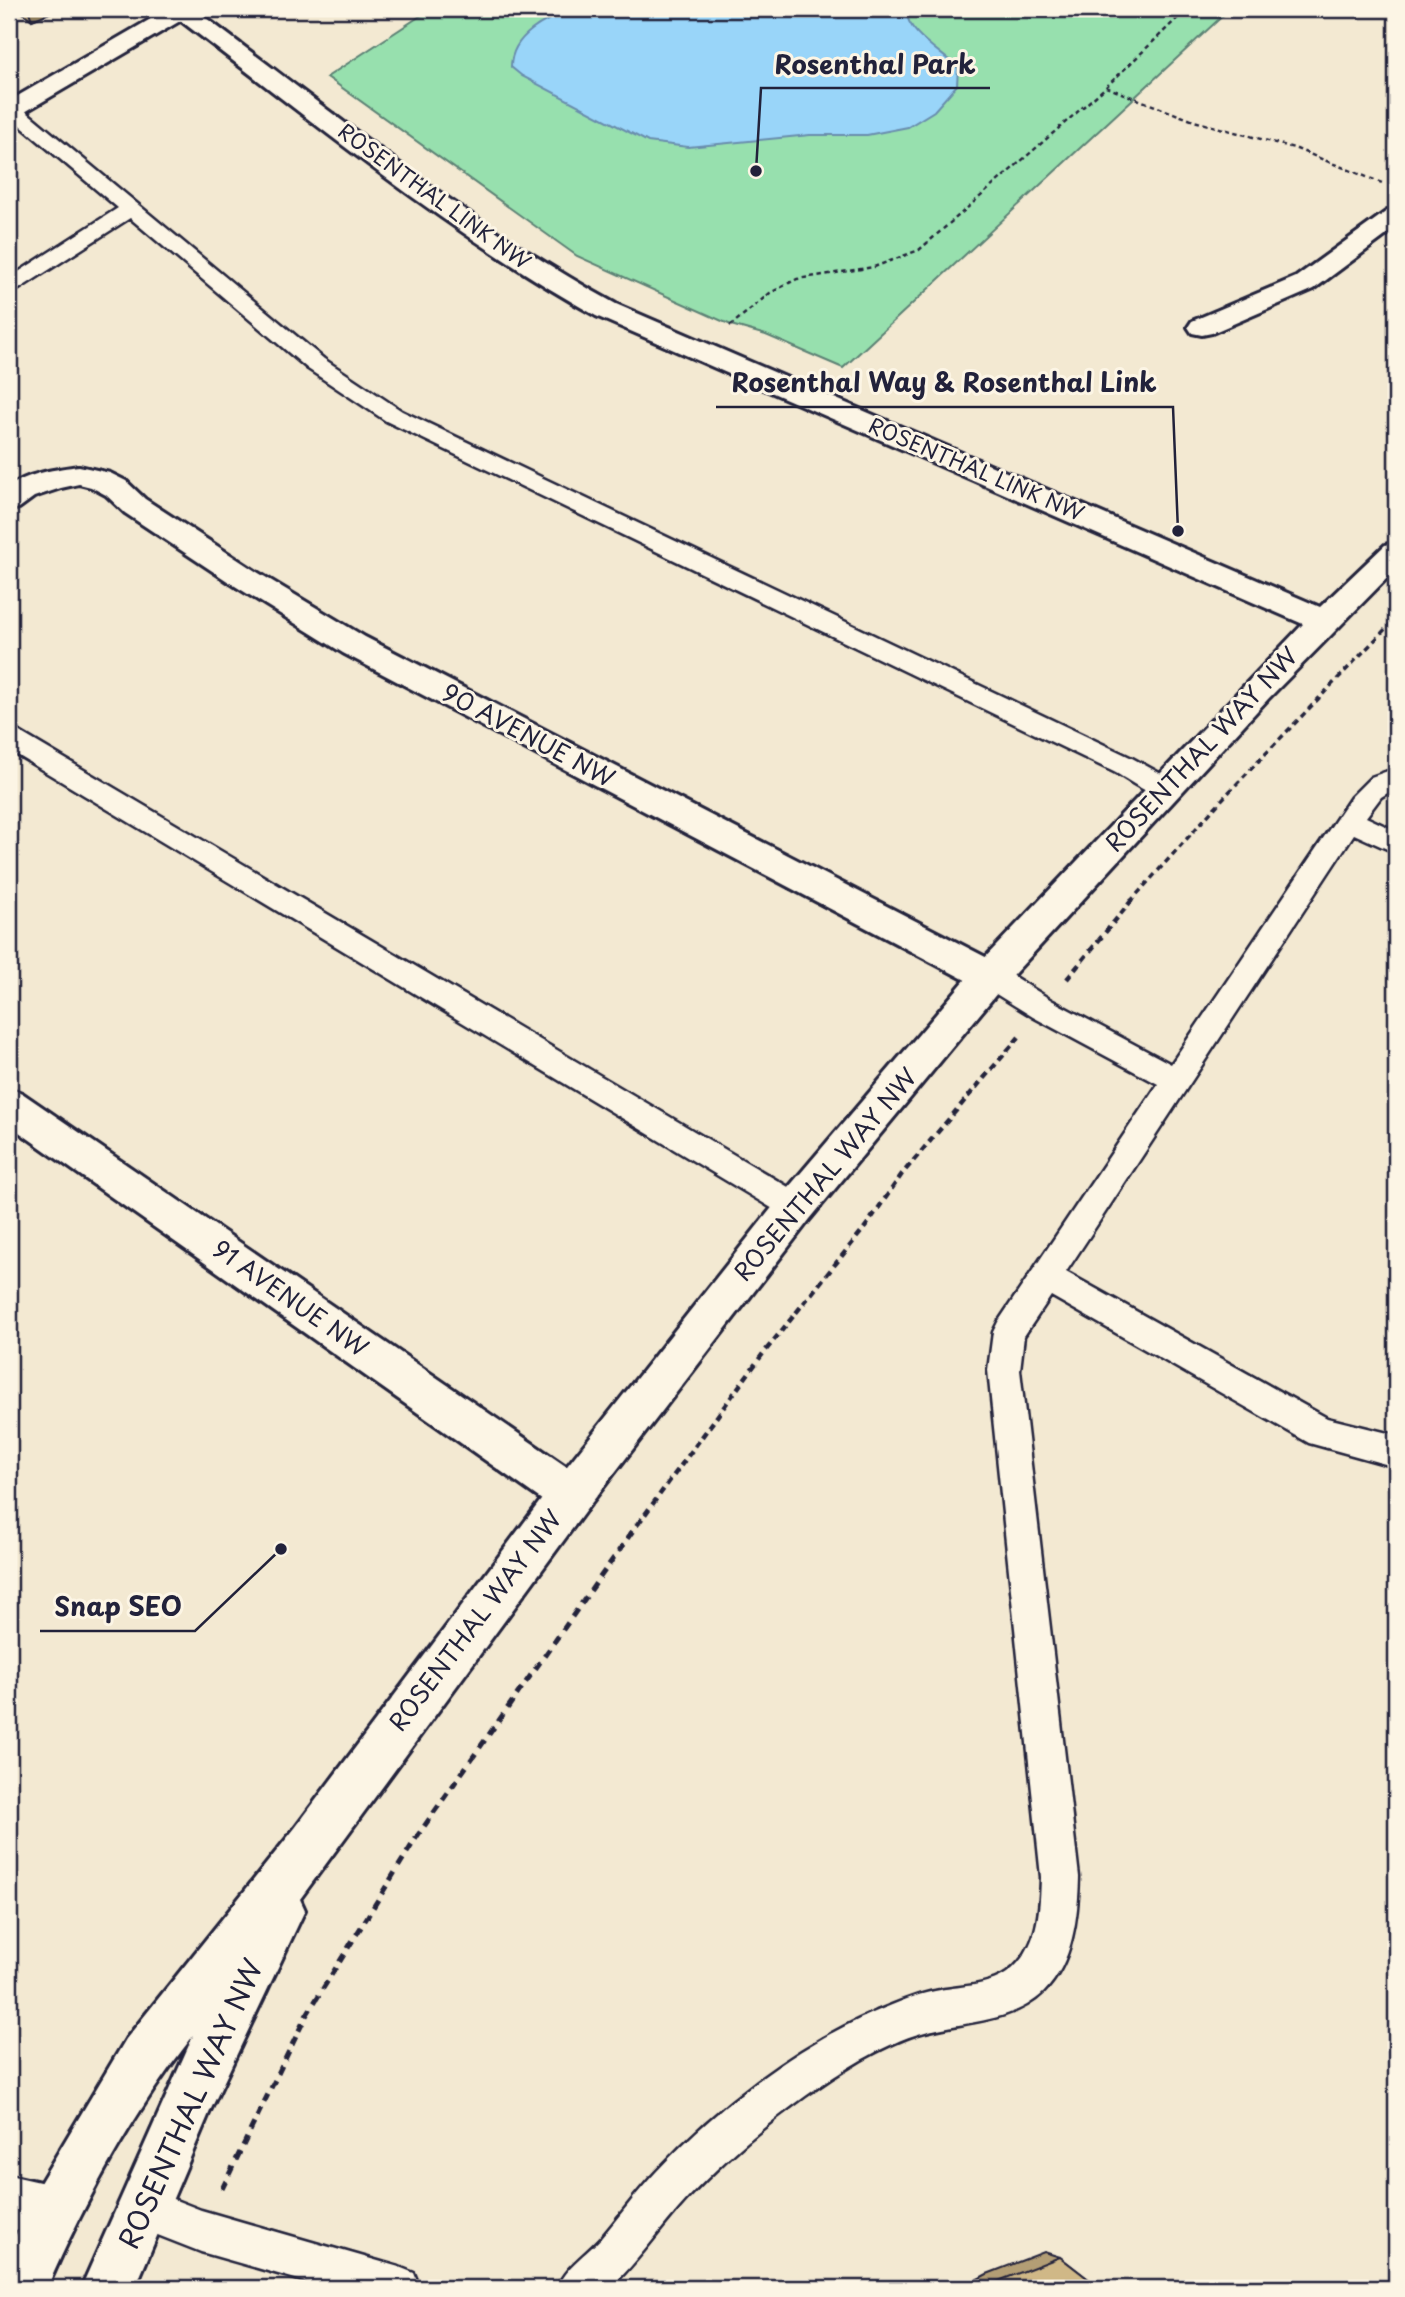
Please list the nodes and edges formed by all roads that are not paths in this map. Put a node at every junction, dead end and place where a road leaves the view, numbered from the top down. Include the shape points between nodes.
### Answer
1 (182, 9) edge
2 (10, 109) edge
3 (131, 209) junction
4 (1396, 216) edge
5 (9, 287) edge
6 (1202, 327) dead end
7 (9, 502) edge
8 (1396, 552) edge
9 (1324, 621) junction
10 (9, 738) edge
11 (1396, 778) edge
12 (1165, 788) junction
13 (1349, 820) junction
14 (1396, 843) edge
15 (990, 976) junction
16 (1176, 1080) junction
17 (9, 1104) edge
18 (796, 1207) junction
19 (1045, 1276) junction
20 (1396, 1451) edge
21 (571, 1495) junction
22 (312, 1845) junction
23 (31, 2207) edge
24 (142, 2208) junction
25 (20, 2288) edge
26 (108, 2288) edge
27 (399, 2288) edge
28 (578, 2288) edge

1 - 2 street
1 - 9 street, ROSENTHAL LINK NW via 458,219 606,310
2 - 3 lane
3 - 5 lane
3 - 12 lane via 316,364 394,416
4 - 6 street via 1305,283
7 - 15 street, 90 AVENUE NW via 24,490 56,479 79,475 100,480 354,645
8 - 9 street, ROSENTHAL WAY NW
9 - 12 street, ROSENTHAL WAY NW
10 - 18 lane
11 - 13 lane via 1373,788
12 - 15 street, ROSENTHAL WAY NW
13 - 14 lane
13 - 16 lane
15 - 16 lane
15 - 18 street, ROSENTHAL WAY NW
16 - 19 lane
17 - 21 street, 91 AVENUE NW
18 - 21 street, ROSENTHAL WAY NW
19 - 20 lane via 1321,1432
19 - 28 lane via 1009,1332 1004,1370 1060,1877 1058,1924 1048,1950 1039,1968 1020,1987 1002,1996 923,2013 827,2059 730,2132 672,2185
21 - 22 street, ROSENTHAL WAY NW
22 - 23 street, ROSENTHAL WAY NW
22 - 24 street, ROSENTHAL WAY NW
23 - 25 street, ROSENTHAL WAY NW
24 - 26 street, ROSENTHAL WAY NW
24 - 27 lane via 201,2231

